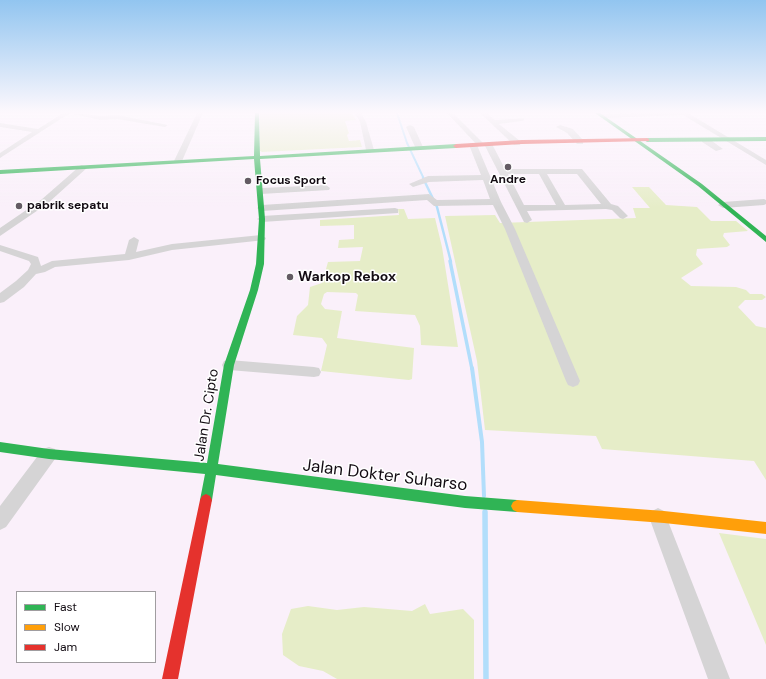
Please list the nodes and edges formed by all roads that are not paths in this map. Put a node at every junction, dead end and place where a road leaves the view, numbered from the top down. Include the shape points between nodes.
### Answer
1 (481, 144) joint
2 (18, 145) edge
3 (186, 145) edge
4 (257, 145) edge
5 (369, 145) edge
6 (467, 145) edge
7 (641, 145) edge
8 (712, 145) edge
9 (735, 145) edge
10 (418, 147) joint
11 (719, 149) dead end
12 (370, 150) junction
13 (0, 156) edge
14 (257, 157) junction
15 (178, 162) junction
16 (766, 163) edge
17 (84, 167) junction
18 (541, 171) junction
19 (0, 172) edge
20 (503, 172) junction
21 (485, 178) junction
22 (413, 184) dead end
23 (326, 188) dead end
24 (261, 191) junction
25 (496, 202) junction
26 (764, 202) dead end
27 (723, 204) junction
28 (607, 206) junction
29 (562, 207) junction
30 (262, 208) junction
31 (521, 208) junction
32 (395, 211) dead end
33 (623, 216) dead end
34 (262, 219) junction
35 (527, 220) dead end
36 (0, 233) edge
37 (261, 238) junction
38 (134, 240) dead end
39 (766, 240) edge
40 (0, 248) edge
41 (128, 257) junction
42 (33, 271) junction
43 (0, 299) edge
44 (229, 365) junction
45 (314, 372) dead end
46 (573, 382) dead end
47 (0, 448) edge
48 (49, 454) junction
49 (212, 470) junction
50 (658, 517) junction
51 (0, 521) edge
52 (766, 528) edge
53 (170, 679) edge
54 (719, 679) edge

1 - 20 street
1 - 21 street
2 - 13 street
3 - 15 street
4 - 14 street, Jalan Dr. Cipto
5 - 12 street
6 - 10 street
7 - 27 street
8 - 11 street
9 - 16 street
10 - 12 street
12 - 14 street
14 - 15 street
14 - 24 street, Jalan Dr. Cipto
15 - 17 street
17 - 19 street
17 - 36 street via 44,202
18 - 20 street
18 - 28 street via 581,172
18 - 29 street
20 - 31 street
21 - 22 street via 425,180
21 - 25 street
23 - 24 street
24 - 30 street, Jalan Dr. Cipto
25 - 30 street via 437,203 428,197
25 - 46 street via 510,229
26 - 27 street
27 - 39 street
28 - 29 street
28 - 33 street via 615,208
29 - 31 street
30 - 34 street, Jalan Dr. Cipto
31 - 35 street
32 - 34 street
34 - 37 street, Jalan Dr. Cipto
37 - 41 street via 172,247
37 - 44 street, Jalan Dr. Cipto via 260,264 254,290
38 - 41 street
40 - 42 street via 34,259 36,264
41 - 42 street via 52,264
42 - 43 street
44 - 45 street
44 - 49 street, Jalan Dr. Cipto
47 - 48 street, Jalan Dokter Suharso
48 - 49 street, Jalan Dokter Suharso
48 - 51 street
49 - 50 street, Jalan Dokter Suharso via 465,502
49 - 53 street, Jalan Dr. Cipto
50 - 52 street, Jalan Dokter Suharso
50 - 54 street

